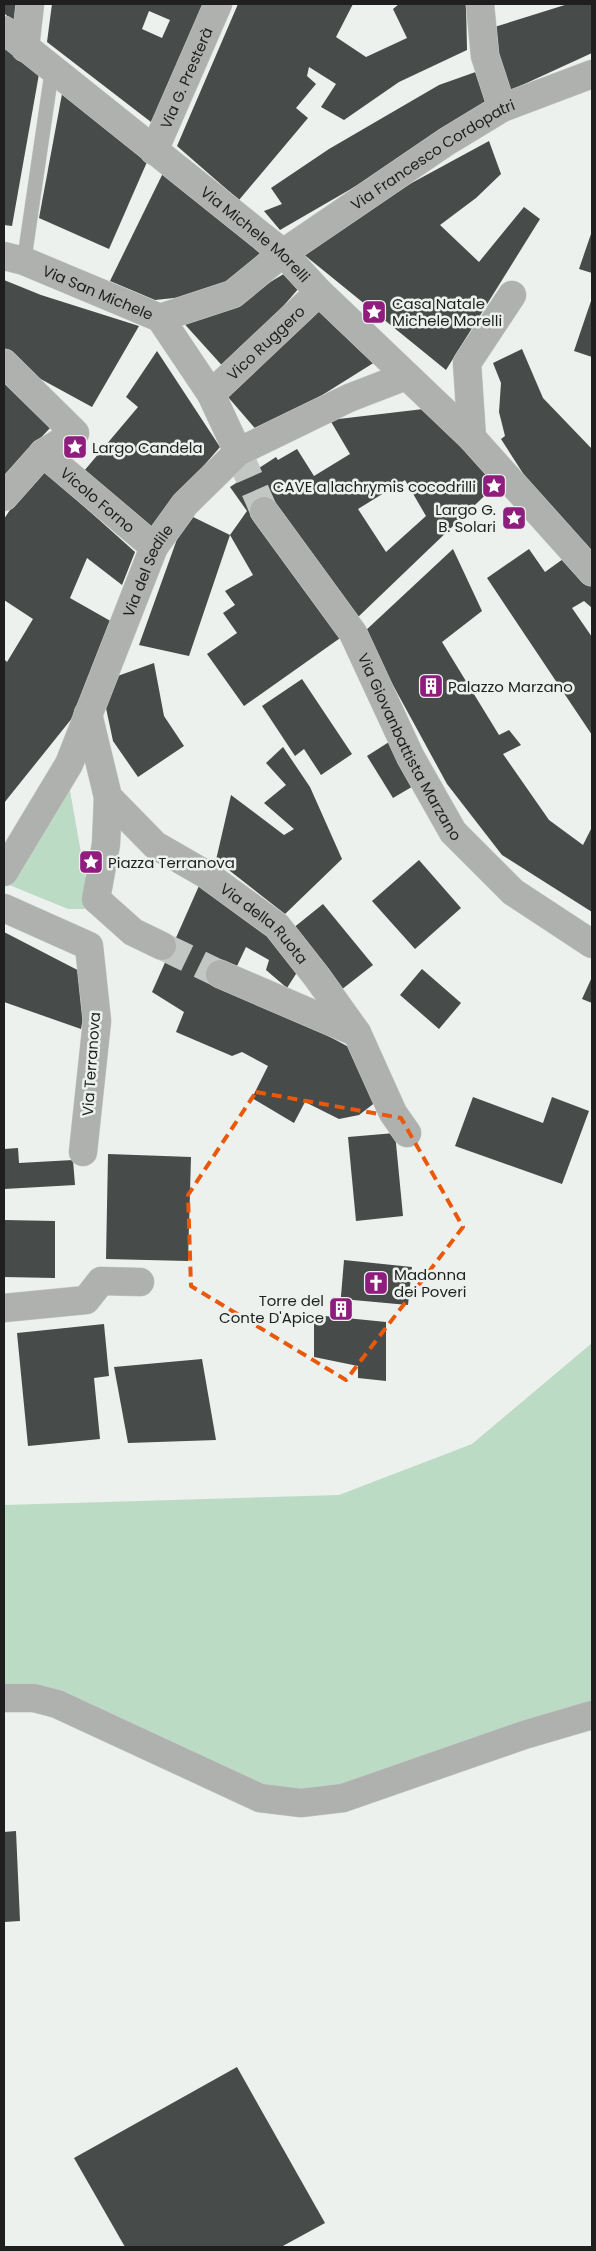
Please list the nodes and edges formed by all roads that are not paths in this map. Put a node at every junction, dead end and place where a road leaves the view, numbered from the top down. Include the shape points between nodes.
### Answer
1 (30, 4) edge
2 (218, 4) edge
3 (480, 4) edge
4 (4, 30) edge
5 (25, 48) junction
6 (52, 70) junction
7 (592, 74) edge
8 (502, 108) junction
9 (154, 151) junction
10 (283, 253) junction
11 (14, 258) edge
12 (319, 292) junction
13 (512, 295) dead end
14 (160, 318) junction
15 (4, 363) edge
16 (406, 376) junction
17 (211, 394) junction
18 (472, 438) junction
19 (238, 452) junction
20 (43, 453) junction
21 (4, 497) edge
22 (264, 511) tunnel mouth
23 (154, 548) junction
24 (592, 572) edge
25 (88, 714) junction
26 (108, 797) junction
27 (4, 872) edge
28 (4, 908) edge
29 (592, 944) edge
30 (162, 946) tunnel mouth
31 (220, 974) tunnel mouth
32 (357, 1033) junction
33 (407, 1133) dead end
34 (83, 1152) dead end
35 (140, 1282) dead end
36 (4, 1308) edge
37 (4, 1698) edge
38 (592, 1715) edge

1 - 5 street
2 - 9 street, Via G. Presterà
3 - 8 street via 486,56
4 - 5 street, Via Michele Morelli
5 - 6 street, Via Michele Morelli
6 - 9 street, Via Michele Morelli
6 - 11 lane
7 - 8 street, Via Francesco Cordopatri
8 - 10 street, Via Francesco Cordopatri via 446,142
9 - 10 street, Via Michele Morelli
10 - 12 street, Via Michele Morelli
10 - 14 street, Via Francesco Cordopatri via 233,294
11 - 14 street, Via San Michele
12 - 16 street, Via Michele Morelli
12 - 17 street, Vico Ruggero
13 - 18 street via 467,363
14 - 17 street, Via San Michele
15 - 20 street via 75,433
16 - 18 street, Via Michele Morelli
16 - 19 street, Via del Sedile via 349,398
17 - 19 street, Via San Michele
18 - 24 street, Via Michele Morelli
19 - 23 street, Via del Sedile via 185,504
20 - 21 street
20 - 23 street, Vicolo Forno
22 - 29 street, Via Giovanbattista Marzano via 353,633 410,756 453,832 513,892
23 - 25 street, Via del Sedile
25 - 26 street
25 - 27 street, Via del Sedile via 69,764
26 - 30 street via 106,844 96,900 133,932
26 - 32 street, Via della Ruota via 155,845 207,876 277,926
28 - 34 street, Via Terranova via 89,946 97,1021
31 - 32 street
32 - 33 street, Via della Ruota via 393,1113
35 - 36 street via 101,1281 86,1300
37 - 38 street via 34,1698 57,1704 260,1798 301,1804 343,1798 524,1735

